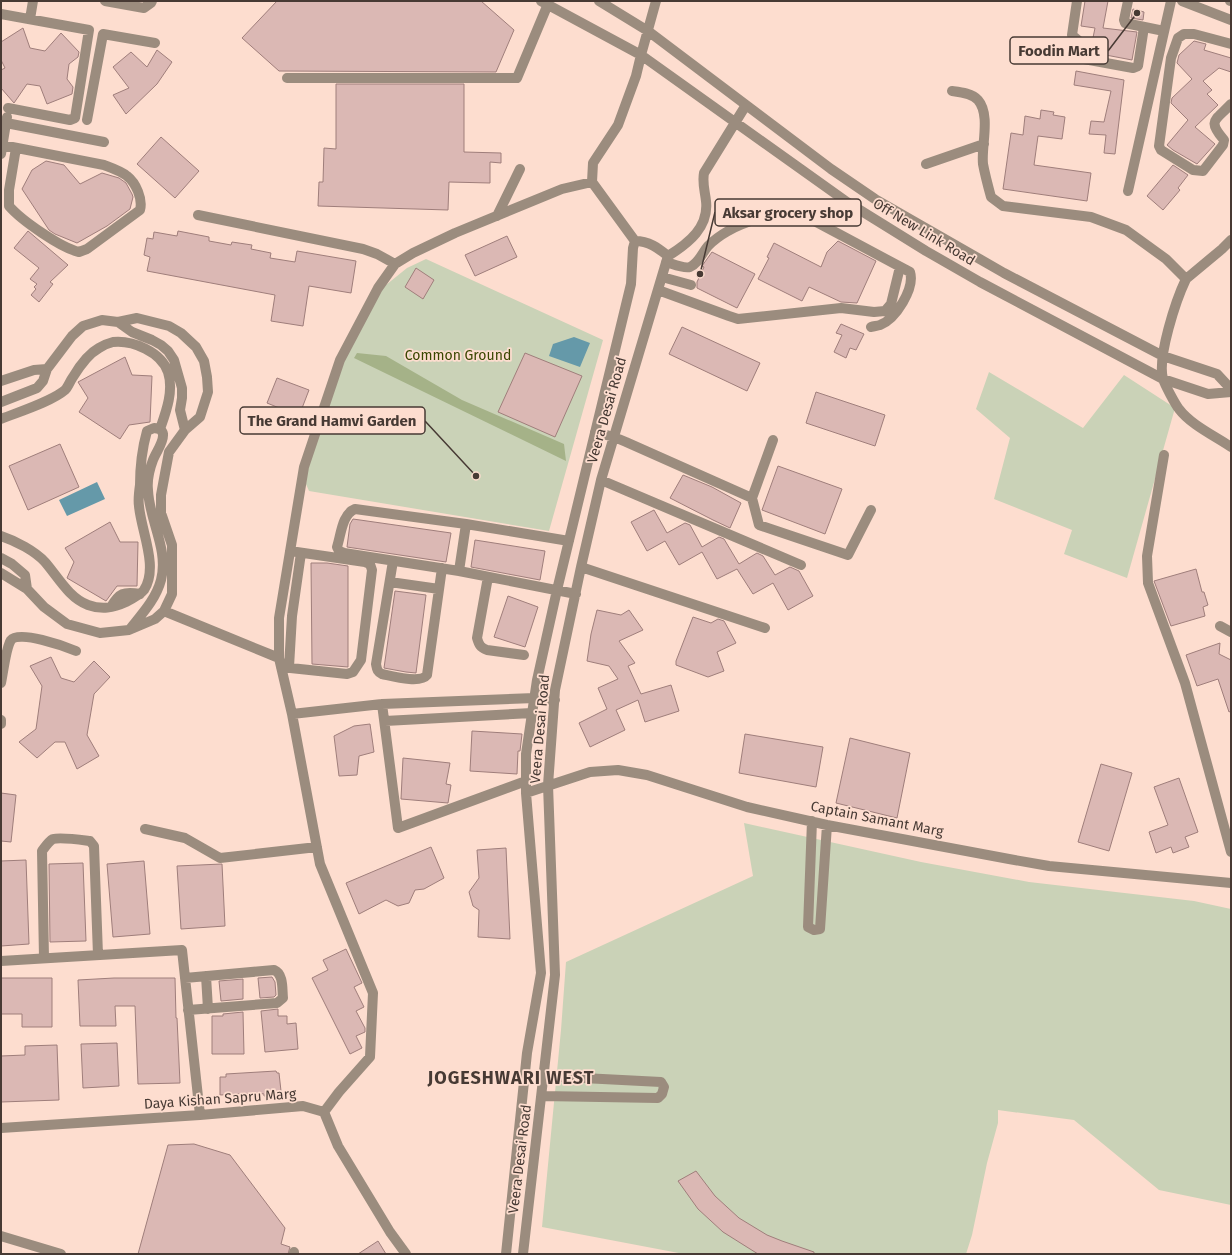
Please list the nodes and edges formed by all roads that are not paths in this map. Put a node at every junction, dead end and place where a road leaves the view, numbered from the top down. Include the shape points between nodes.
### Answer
1 (33, 1) edge
2 (105, 1) edge
3 (152, 1) edge
4 (599, 1) edge
5 (656, 1) edge
6 (1077, 1) edge
7 (1128, 1) edge
8 (1171, 1) edge
9 (1182, 1) edge
10 (545, 3) edge
11 (1, 14) edge
12 (30, 19) junction
13 (1231, 20) edge
14 (1144, 27) junction
15 (89, 30) junction
16 (648, 31) junction
17 (1164, 31) junction
18 (103, 34) junction
19 (155, 43) dead end
20 (1231, 44) edge
21 (640, 55) junction
22 (1154, 76) junction
23 (287, 78) dead end
24 (1168, 78) junction
25 (952, 91) dead end
26 (1231, 104) edge
27 (746, 105) junction
28 (4, 107) edge
29 (87, 120) dead end
30 (735, 122) junction
31 (3, 123) edge
32 (104, 142) dead end
33 (984, 144) junction
34 (16, 148) junction
35 (2, 149) edge
36 (926, 164) dead end
37 (520, 169) dead end
38 (592, 182) junction
39 (1128, 191) dead end
40 (198, 215) dead end
41 (497, 216) junction
42 (1231, 240) edge
43 (635, 241) junction
44 (667, 259) junction
45 (395, 264) junction
46 (900, 267) junction
47 (662, 277) junction
48 (1186, 279) junction
49 (690, 285) dead end
50 (658, 290) junction
51 (118, 322) junction
52 (871, 327) dead end
53 (1163, 356) junction
54 (47, 369) junction
55 (1163, 379) junction
56 (1, 381) edge
57 (1231, 390) edge
58 (1, 402) edge
59 (1, 419) edge
60 (160, 429) junction
61 (185, 430) junction
62 (596, 432) junction
63 (614, 436) junction
64 (773, 440) dead end
65 (1231, 446) edge
66 (1164, 455) dead end
67 (601, 480) junction
68 (752, 498) junction
69 (872, 510) dead end
70 (466, 524) junction
71 (1, 536) edge
72 (569, 541) junction
73 (290, 551) junction
74 (301, 553) junction
75 (1, 558) edge
76 (393, 561) junction
77 (801, 565) dead end
78 (581, 566) junction
79 (442, 568) junction
80 (459, 571) junction
81 (1, 573) edge
82 (488, 577) junction
83 (390, 582) junction
84 (27, 589) junction
85 (439, 589) junction
86 (557, 590) junction
87 (576, 594) junction
88 (164, 611) junction
89 (1220, 626) dead end
90 (765, 628) dead end
91 (129, 630) junction
92 (1231, 632) edge
93 (76, 651) dead end
94 (524, 655) dead end
95 (283, 664) junction
96 (1, 683) edge
97 (535, 698) junction
98 (554, 700) junction
99 (382, 704) junction
100 (292, 714) junction
101 (532, 714) junction
102 (1, 720) edge
103 (385, 720) junction
104 (1, 724) edge
105 (526, 781) junction
106 (548, 785) junction
107 (526, 793) junction
108 (812, 821) junction
109 (827, 825) junction
110 (145, 829) dead end
111 (1228, 830) edge
112 (317, 847) junction
113 (1231, 852) edge
114 (1231, 883) edge
115 (98, 955) junction
116 (44, 958) junction
117 (1, 961) edge
118 (555, 963) junction
119 (540, 964) junction
120 (206, 976) junction
121 (185, 978) junction
122 (208, 1009) junction
123 (188, 1010) junction
124 (544, 1076) junction
125 (542, 1096) junction
126 (324, 1112) junction
127 (200, 1115) junction
128 (1, 1128) edge
129 (509, 1228) junction
130 (526, 1231) junction
131 (1, 1236) edge
132 (61, 1254) edge
133 (406, 1254) edge
134 (506, 1254) edge
135 (523, 1254) edge

1 - 12 street
2 - 3 street via 144,8
4 - 16 street, Off New Link Road
5 - 16 street
6 - 14 street via 1072,35 1079,41 1079,51 1084,59 1134,68 1138,66
7 - 14 street via 1125,23
8 - 17 street
9 - 13 street
10 - 21 street, Off New Link Road
10 - 23 street via 517,78
11 - 12 street
12 - 15 street
14 - 17 street
15 - 18 street
15 - 28 street via 74,118 70,120
16 - 21 street
16 - 27 street, Off New Link Road
17 - 22 street
18 - 19 street
18 - 29 street
20 - 24 street via 1194,34 1184,34 1178,38 1170,58
21 - 30 street, Off New Link Road
21 - 38 street via 636,76 618,125 594,163
22 - 24 street
22 - 39 street
24 - 26 street via 1159,146 1161,150 1192,170 1203,171 1223,145 1224,140 1215,129 1214,121
25 - 33 street via 978,99 985,122
27 - 30 street
27 - 53 street, Off New Link Road via 875,199 1004,273
28 - 31 street
30 - 44 street via 704,173 702,180 707,209 705,219 686,245
30 - 55 street, Off New Link Road via 847,202 926,251
31 - 32 street
31 - 35 street
33 - 36 street
33 - 48 street via 983,163 991,197 1003,206 1091,217 1126,230 1166,259
34 - 34 street via 116,170 128,176 135,187 140,199 140,210 87,249 79,252 61,245 21,218 9,206
34 - 35 street
37 - 41 street
38 - 41 street via 562,189
38 - 43 street
40 - 45 street via 363,249
41 - 45 street via 455,233
42 - 48 street
43 - 44 street via 644,241 652,245
43 - 62 street via 631,284
44 - 46 street via 690,267 727,231 768,216 789,212 808,216
44 - 47 street, Veera Desai Road
45 - 73 street via 378,288 340,360 304,468
46 - 50 street via 891,304 885,310 874,312 841,308 738,319
46 - 52 street via 910,272 912,277 904,300 889,320
47 - 49 street
47 - 50 street, Veera Desai Road
48 - 53 street via 1172,313
50 - 63 street, Veera Desai Road
51 - 54 street via 102,320 83,326 72,336
51 - 61 street via 132,332 161,345 171,355 182,388 180,410
51 - 61 street via 137,318 161,323 181,332 196,346 204,361 208,392 200,417
53 - 55 street
53 - 57 street, Off New Link Road via 1217,374
54 - 56 street via 34,370
54 - 58 street via 43,381 37,388
55 - 57 street, Off New Link Road via 1208,394
55 - 65 street via 1179,409 1195,424
59 - 60 street via 66,390 92,353 112,342 118,342 132,344 151,352 163,363 168,372 169,401
60 - 71 street via 148,431 141,455 139,506 150,564 147,582 140,594 120,595 111,608 87,605 62,585 45,562
60 - 91 street via 162,439 153,461 148,488 160,544 163,566 161,581 153,600
61 - 88 street via 168,452 161,495 161,513 172,545 173,559 172,594
62 - 63 street
62 - 72 street
63 - 67 street, Veera Desai Road
63 - 68 street
64 - 68 street
66 - 111 street via 1147,556 1148,583 1186,683
67 - 77 street
67 - 78 street, Veera Desai Road
68 - 69 street via 759,526 848,554
70 - 72 street
70 - 76 street via 355,509 350,511 337,547 339,551
70 - 80 street
72 - 86 street
73 - 74 street
73 - 95 street via 279,618
74 - 95 street
74 - 95 street via 370,564 372,570 361,660 358,667 347,674
75 - 84 street via 25,575
76 - 79 street
76 - 83 street
78 - 87 street, Veera Desai Road
78 - 90 street
79 - 80 street
79 - 85 street
80 - 82 street
81 - 84 street
82 - 86 street
82 - 94 street via 477,638 479,644 487,650
83 - 85 street
83 - 85 street via 376,664 378,672 415,680 427,675
84 - 91 street via 44,607 67,624 100,633
86 - 87 street
86 - 97 street
87 - 98 street, Veera Desai Road
88 - 91 street
88 - 95 street
89 - 92 street
93 - 96 street via 21,636 14,638 10,641
95 - 100 street
97 - 98 street
97 - 99 street
97 - 101 street
98 - 106 street, Veera Desai Road
99 - 100 street
99 - 103 street
100 - 112 street
101 - 103 street
101 - 105 street via 526,754
102 - 104 street
103 - 105 street via 398,828
105 - 107 street
106 - 107 street, Captain Samant Marg
106 - 108 street, Captain Samant Marg via 590,772 618,770 647,775 747,807
106 - 118 street, Veera Desai Road
107 - 119 street
108 - 109 street, Captain Samant Marg
108 - 109 street via 808,927 814,930 820,929
109 - 114 street, Captain Samant Marg via 1049,866
110 - 112 street via 185,838 220,858
111 - 113 street
112 - 126 street via 320,864 373,993 370,1057
115 - 116 street
115 - 116 street via 94,846 90,841 53,839 42,851
115 - 121 street via 182,950
116 - 117 street
118 - 119 street
118 - 124 street, Veera Desai Road via 556,975
119 - 129 street via 541,973 527,1053
120 - 121 street
120 - 122 street
120 - 122 street via 274,970 280,975 283,998 277,1003
121 - 123 street
122 - 123 street
123 - 127 street
124 - 125 street, Veera Desai Road
124 - 125 street via 661,1082 664,1087 658,1098
125 - 130 street, Veera Desai Road
126 - 127 street, Daya Kishan Sapru Marg via 303,1106
126 - 133 street via 338,1146
127 - 128 street, Daya Kishan Sapru Marg
129 - 130 street
129 - 134 street
130 - 135 street, Veera Desai Road
131 - 132 street

